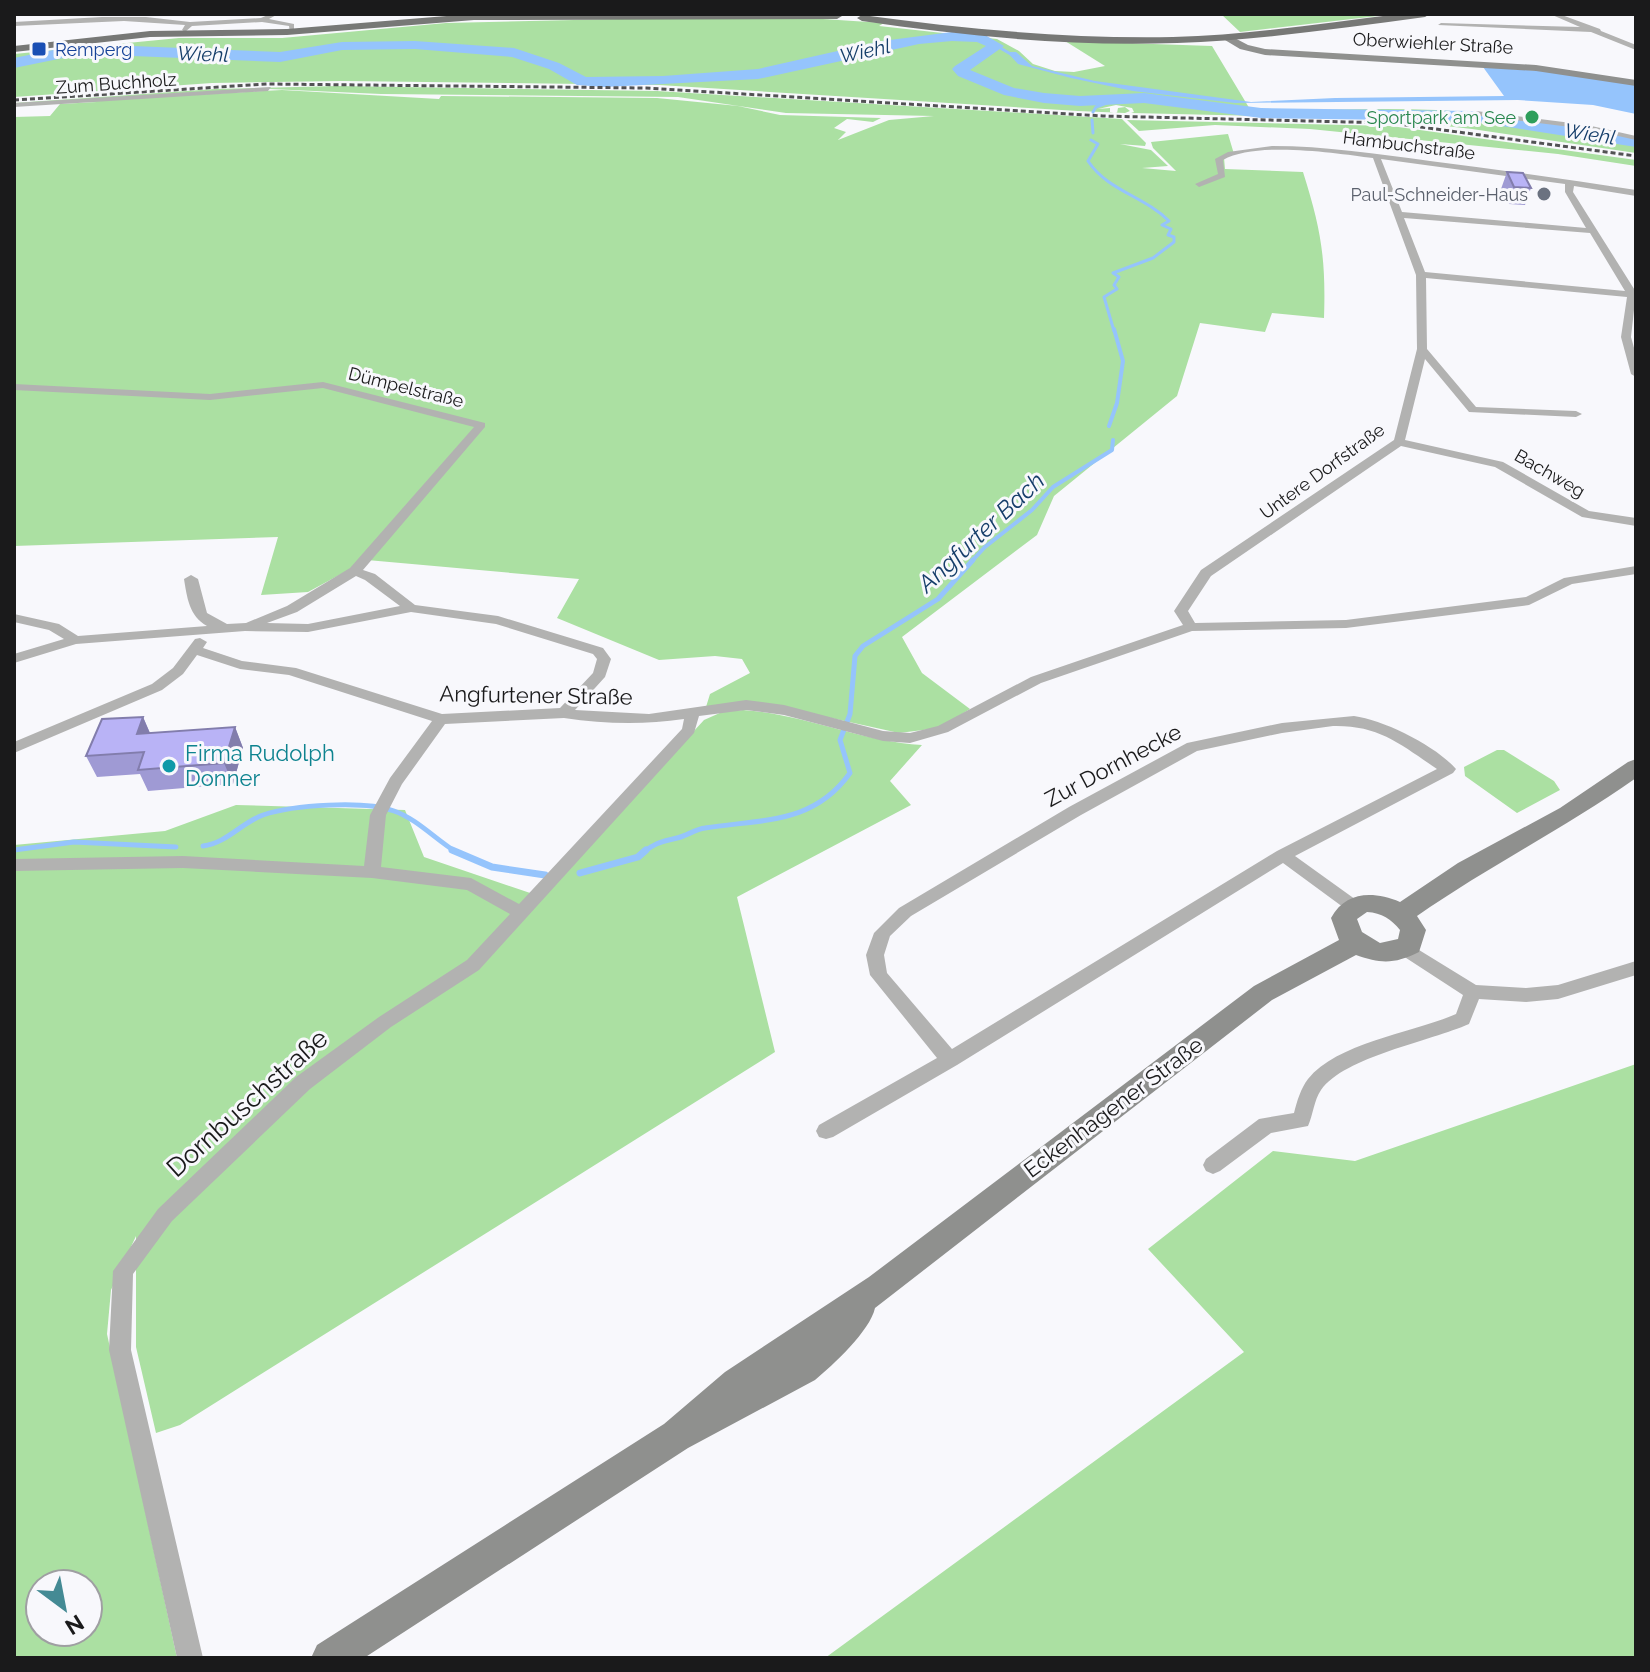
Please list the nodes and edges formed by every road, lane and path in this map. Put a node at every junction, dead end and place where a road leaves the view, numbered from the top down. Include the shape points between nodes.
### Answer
1 (275, 14) edge
2 (1425, 14) edge
3 (1553, 14) edge
4 (639, 15) edge
5 (838, 15) edge
6 (861, 16) edge
7 (262, 20) junction
8 (14, 24) edge
9 (1441, 25) dead end
10 (186, 29) junction
11 (1598, 30) junction
12 (292, 32) junction
13 (1229, 38) junction
14 (1636, 48) edge
15 (14, 49) edge
16 (1636, 83) edge
17 (268, 89) dead end
18 (14, 105) edge
19 (1476, 113) dead end
20 (1636, 138) edge
21 (1376, 156) junction
22 (1570, 181) junction
23 (1199, 184) dead end
24 (1636, 193) edge
25 (1400, 215) junction
26 (1594, 231) junction
27 (1421, 275) junction
28 (1634, 295) edge
29 (1422, 349) junction
30 (1636, 374) edge
31 (14, 387) edge
32 (1576, 414) dead end
33 (1399, 442) junction
34 (1636, 522) edge
35 (1636, 570) edge
36 (355, 571) junction
37 (191, 579) dead end
38 (411, 608) junction
39 (14, 618) edge
40 (245, 627) junction
41 (1191, 627) junction
42 (205, 631) junction
43 (75, 640) junction
44 (196, 650) junction
45 (14, 659) edge
46 (693, 712) junction
47 (564, 713) junction
48 (441, 719) junction
49 (14, 748) edge
50 (1636, 767) edge
51 (1283, 855) junction
52 (14, 865) edge
53 (372, 872) junction
54 (1353, 906) junction
55 (522, 913) junction
56 (1401, 914) junction
57 (1356, 943) junction
58 (1406, 949) junction
59 (1636, 968) edge
60 (1473, 992) junction
61 (950, 1060) junction
62 (826, 1131) dead end
63 (1213, 1165) dead end
64 (190, 1658) edge
65 (330, 1658) edge

1 - 7 street
2 - 13 main road, Oberwiehler Straße
3 - 11 street
4 - 5 main road
4 - 12 main road via 474,17
5 - 6 main road, Oberwiehler Straße via 847,20
6 - 13 main road, Oberwiehler Straße via 1053,38
7 - 10 street
7 - 12 street via 292,25
8 - 10 street via 156,19
9 - 11 street
10 - 12 main road
10 - 15 main road
11 - 14 street
13 - 16 main road, Oberwiehler Straße via 1265,52 1536,68
17 - 18 street, Zum Buchholz
19 - 20 street
21 - 22 street, Hambuchstraße
21 - 23 street, Hambuchstraße via 1235,152 1219,159 1218,179
21 - 25 street, Untere Dorfstraße
22 - 24 street, Hambuchstraße
22 - 26 street via 1569,192
25 - 26 street
25 - 27 street, Untere Dorfstraße
26 - 28 street
27 - 28 street
27 - 29 street, Untere Dorfstraße
28 - 30 street via 1626,337
29 - 32 street via 1473,410
29 - 33 street, Untere Dorfstraße
31 - 36 street, Dümpelstraße via 226,396 323,385 481,425
33 - 34 street, Bachweg via 1499,464 1586,514
33 - 41 street, Untere Dorfstraße via 1206,573 1181,611
35 - 41 street, Angfurtener Straße via 1569,581 1529,601 1346,624
36 - 38 street
36 - 40 street, Dümpelstraße via 292,609
37 - 40 street, Dümpelstraße via 197,613 208,623
38 - 40 street via 308,628
38 - 47 street via 498,620 598,651 604,659 600,674
39 - 43 street via 54,627
40 - 42 street
41 - 46 street, Angfurtener Straße via 1036,680 943,729 910,738 746,705
42 - 43 street
42 - 44 street
43 - 45 street
44 - 48 street, Angfurtener Straße via 240,665 291,671
44 - 49 street via 157,687
46 - 47 street, Angfurtener Straße via 649,719
46 - 55 street, Dornbuschstraße via 689,730
47 - 48 street, Angfurtener Straße
48 - 53 street via 378,815
50 - 56 main road
51 - 54 street
51 - 61 street, Zur Dornhecke
51 - 61 street, Zur Dornhecke via 1448,769 1395,735 1359,721 1222,740 1192,747 977,869 898,917 883,933 875,955 884,985
52 - 53 street via 183,862
53 - 55 street via 471,884
54 - 56 main road via 1373,903
54 - 57 main road via 1343,923
55 - 64 street, Dornbuschstraße via 473,965 303,1083 165,1215 123,1271 120,1350
56 - 58 main road via 1413,930
57 - 58 main road via 1382,953
57 - 65 main road, Eckenhagener Straße via 1263,993 880,1287 803,1369 676,1436
58 - 60 street
59 - 60 street via 1558,992
60 - 63 street via 1463,1019 1337,1064 1314,1085 1301,1120 1266,1125
61 - 62 street, Zur Dornhecke

